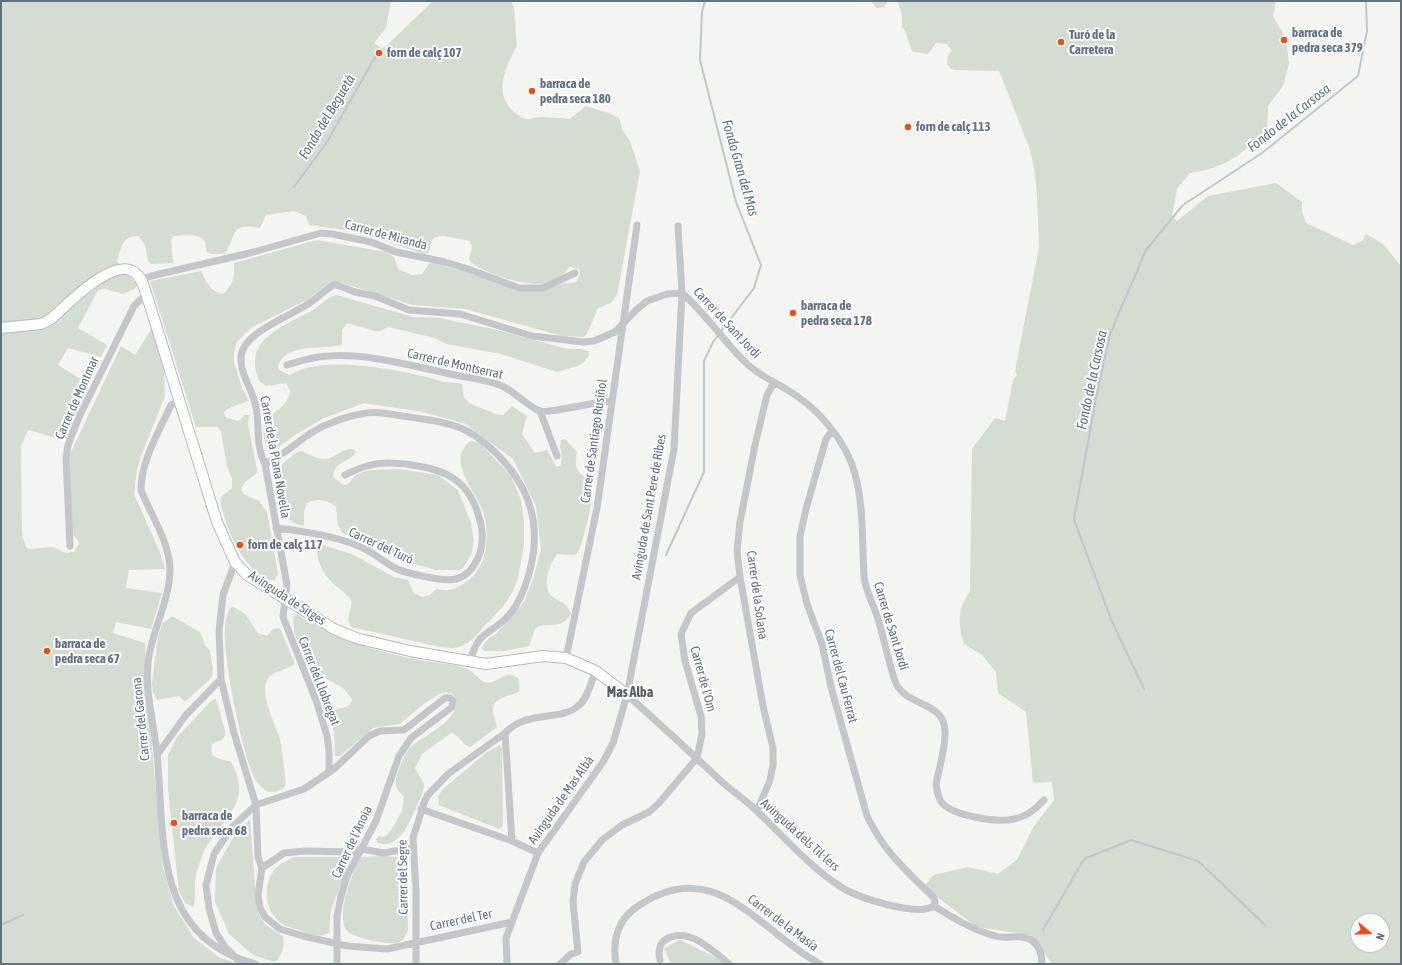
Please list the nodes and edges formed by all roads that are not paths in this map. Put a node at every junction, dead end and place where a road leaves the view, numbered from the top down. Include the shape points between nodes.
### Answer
1 (636, 225) dead end
2 (678, 226) dead end
3 (575, 273) dead end
4 (141, 280) junction
5 (682, 293) junction
6 (147, 296) junction
7 (622, 325) junction
8 (1, 328) edge
9 (287, 365) dead end
10 (774, 382) junction
11 (180, 401) junction
12 (612, 401) junction
13 (540, 411) junction
14 (832, 431) junction
15 (557, 456) dead end
16 (265, 464) junction
17 (345, 475) dead end
18 (276, 528) junction
19 (70, 546) dead end
20 (235, 562) junction
21 (740, 577) junction
22 (286, 599) junction
23 (566, 658) junction
24 (470, 662) junction
25 (596, 671) junction
26 (221, 679) junction
27 (627, 695) junction
28 (404, 730) junction
29 (505, 733) junction
30 (411, 738) junction
31 (157, 755) junction
32 (697, 758) junction
33 (329, 772) junction
34 (1044, 800) dead end
35 (256, 805) junction
36 (421, 809) junction
37 (757, 811) junction
38 (512, 841) junction
39 (413, 848) junction
40 (362, 849) junction
41 (538, 853) junction
42 (262, 868) junction
43 (934, 906) junction
44 (512, 922) junction
45 (336, 942) junction
46 (415, 943) junction
47 (238, 960) junction
48 (660, 960) dead end
49 (255, 964) edge
50 (337, 964) edge
51 (416, 964) edge
52 (507, 964) edge
53 (560, 964) edge
54 (616, 964) edge
55 (729, 964) edge
56 (820, 964) edge
57 (1042, 964) edge

1 - 7 street, Carrer de Santiago Rusiñol
2 - 5 street, Avinguda de Sant Pere de Ribes
3 - 4 street, Carrer de Miranda via 543,288 519,288 445,262 396,252 371,242 320,233
4 - 6 street, Avinguda de Sitges
4 - 8 street via 134,272 116,269 101,276 50,320 41,324
5 - 7 street, Carrer de la Plana Novella via 667,294 647,301
5 - 10 street, Carrer de Sant Jordi via 694,303 744,361
5 - 27 street, Avinguda de Sant Pere de Ribes via 674,449
6 - 11 street, Avinguda de Sitges
6 - 19 street, Carrer de Montmar via 134,306 68,444 66,458
7 - 12 street, Carrer de Santiago Rusiñol
7 - 16 street, Carrer de la Plana Novella via 615,332 594,341 542,337 460,314 409,310 375,296 333,285 299,310 269,325 242,350 243,373 256,407 259,450
9 - 13 street, Carrer de Montserrat via 329,356 358,357 422,368 493,383 516,394
10 - 14 street, Carrer de Sant Jordi via 809,406
10 - 21 street, Carrer de la Solana via 767,395 747,484 737,551
11 - 20 street, Avinguda de Sitges via 211,505
11 - 31 street, Carrer del Garona via 171,405 144,465 141,479 141,490 168,553 170,569 167,592 151,643 148,664 148,685
12 - 13 street via 548,412
12 - 23 street, Carrer de Santiago Rusiñol via 598,508
13 - 15 street
14 - 34 street, Carrer de Sant Jordi via 844,448 855,473 860,506 864,578 895,682 902,693 938,712 946,731 936,784 939,798 955,812 997,820 1019,818 1036,810
14 - 43 street, Carrer del Cau Ferrat via 826,439 800,536 800,575 803,589 822,644 831,687 867,816 876,836 904,869 934,898
16 - 18 street, Carrer de la Plana Novella
16 - 24 street via 316,430 370,412 445,424 468,432 487,444 508,466 528,498 533,515 533,549 531,565 518,602 508,616 481,636
17 - 18 street, Carrer del Turó via 368,464 396,462 428,467 454,477 471,498 482,527 480,548 475,563 462,577 445,581 405,572 357,545 337,538
18 - 22 street, Carrer de la Plana Novella via 287,585
20 - 22 street, Avinguda de Sitges via 247,575
20 - 26 street via 223,595 220,616
21 - 32 street, Carrer de l'Om via 690,613 681,634 685,661 701,716 702,734
21 - 37 street, Carrer de la Solana via 773,748 770,780
22 - 24 street, Avinguda de Sitges via 334,629 356,638
22 - 33 street, Carrer del Llobregat via 283,617 317,703 329,750
23 - 24 street, Avinguda de Sitges via 543,656 502,663
23 - 25 street, Avinguda de Sitges
25 - 27 street, Avinguda de Sitges
25 - 29 street, Carrer del Segre via 579,706 562,713 521,721
26 - 31 street via 186,714
26 - 35 street via 234,734
27 - 32 street, Avinguda de Sitges
27 - 41 street, Avinguda de Mas Albà via 613,743 603,762
28 - 30 street
28 - 30 street, Carrer de l'Anoia via 445,698 452,700 452,707
28 - 33 street via 380,731 369,736 342,763
29 - 36 street, Carrer del Segre via 448,774 427,796
29 - 38 street
30 - 40 street, Carrer de l'Anoia via 399,756 376,821
31 - 47 street, Carrer del Garona via 158,792 167,873 172,891 183,914 194,928 217,949
32 - 37 street, Avinguda dels Til·lers
32 - 53 street, Carrer de l'Om via 649,812 622,825 591,850 578,872 575,884 573,902 578,952 571,954
33 - 35 street via 304,789
35 - 42 street via 258,857
35 - 47 street via 221,841 214,854 206,885 216,933
36 - 38 street
36 - 39 street, Carrer del Segre via 413,838
37 - 43 street, Avinguda dels Til·lers via 816,868 842,888 886,905 916,908
38 - 41 street
39 - 40 street via 383,853
39 - 46 street, Carrer del Segre via 416,891
40 - 42 street via 353,852 284,853
40 - 45 street, Carrer de l'Anoia via 347,876 341,896
41 - 44 street, Avinguda de Mas Albà
42 - 45 street, Carrer del Ter via 258,896 260,908 268,920 280,929
43 - 57 street via 959,921 996,937 1029,939 1039,950
44 - 46 street, Carrer del Ter
44 - 52 street, Avinguda de Mas Albà via 506,938
45 - 46 street, Carrer del Ter via 347,946 387,949
45 - 50 street, Carrer de l'Anoia
46 - 51 street, Carrer del Segre
47 - 49 street, Carrer del Garona
48 - 55 street via 663,942 671,937 681,936 698,941
54 - 56 street, Carrer de la Masia via 616,935 623,918 655,894 688,887 713,891 748,910 798,952

